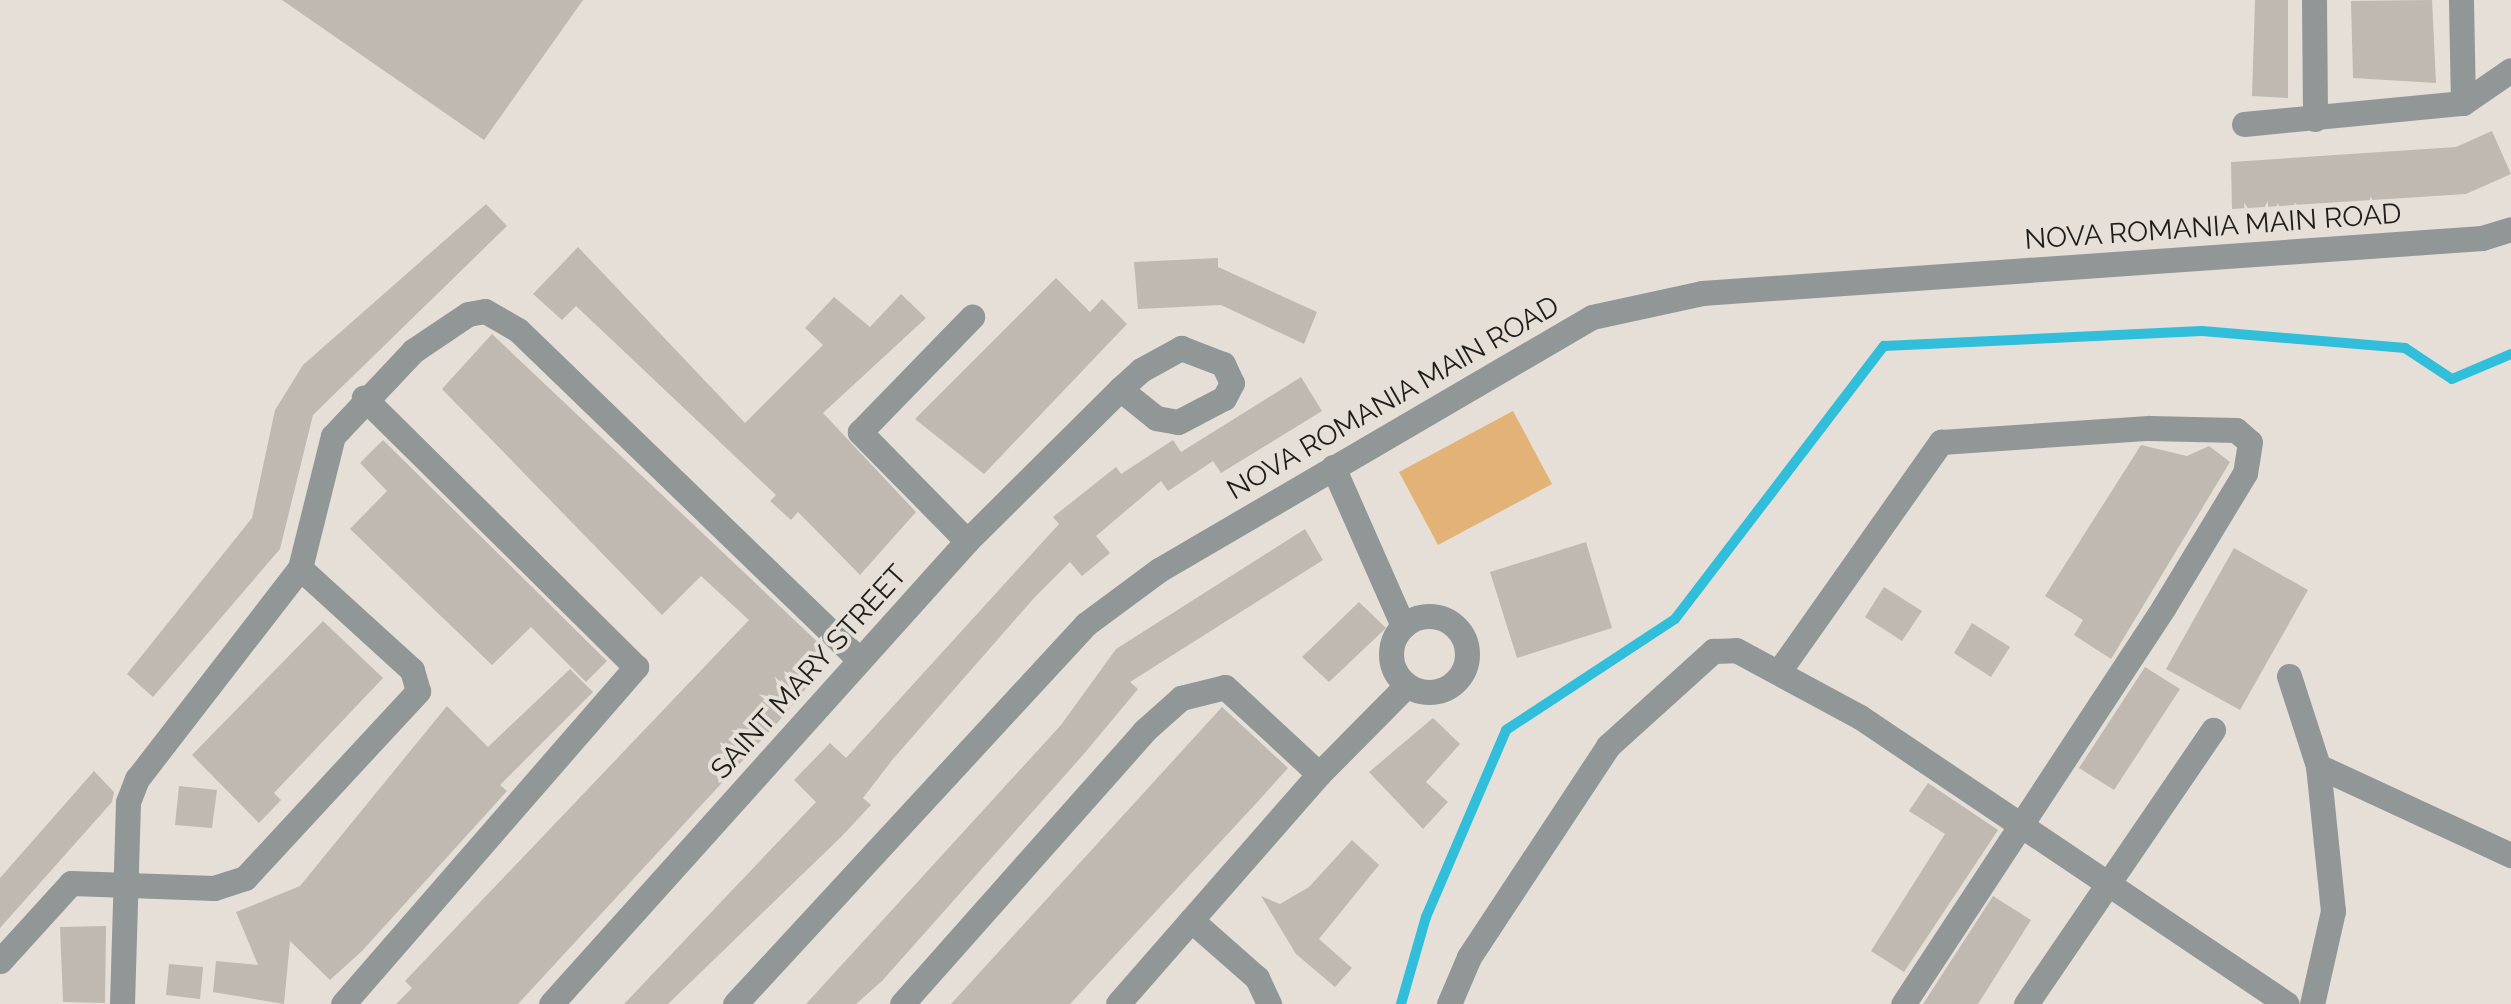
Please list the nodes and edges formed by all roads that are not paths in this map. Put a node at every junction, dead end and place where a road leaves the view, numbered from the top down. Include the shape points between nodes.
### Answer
1 (2314, 0) edge
2 (2461, 0) edge
3 (2511, 70) edge
4 (2463, 103) junction
5 (2315, 119) junction
6 (2244, 124) dead end
7 (2511, 229) edge
8 (972, 317) dead end
9 (1120, 389) dead end
10 (364, 398) junction
11 (1333, 467) junction
12 (967, 540) junction
13 (300, 568) junction
14 (1403, 626) junction
15 (860, 660) junction
16 (1782, 667) junction
17 (2289, 676) dead end
18 (1407, 686) junction
19 (2213, 730) dead end
20 (2318, 766) junction
21 (1320, 774) junction
22 (2020, 825) junction
23 (2511, 855) edge
24 (122, 882) junction
25 (2103, 888) junction
26 (1192, 920) junction
27 (0, 961) edge
28 (122, 1004) edge
29 (342, 1004) edge
30 (551, 1004) edge
31 (735, 1004) edge
32 (902, 1004) edge
33 (1118, 1004) edge
34 (1269, 1004) edge
35 (1449, 1004) edge
36 (1904, 1004) edge
37 (2026, 1004) edge
38 (2287, 1004) edge
39 (2312, 1004) edge

1 - 5 street
2 - 4 street
3 - 4 street
4 - 5 street
5 - 6 street
7 - 11 street, NOVA ROMANIA MAIN ROAD via 2482,238 1646,300 1537,342
8 - 12 street via 860,432
9 - 12 street, SAINT MARY STREET
10 - 13 street via 320,460
10 - 15 street via 468,314 502,317
10 - 29 street via 636,666
11 - 14 street
11 - 31 street, NOVA ROMANIA MAIN ROAD via 1086,624
12 - 15 street, SAINT MARY STREET
13 - 24 street via 152,751 128,802
13 - 24 street via 412,670 418,692 244,878 214,888
14 - 18 street via 1392,664
14 - 18 street via 1425,616 1450,623 1467,655 1447,687
15 - 30 street, SAINT MARY STREET
16 - 22 street
16 - 22 street via 1941,442 2236,430 2250,442 2245,472
16 - 35 street via 1712,651 1608,746 1469,957
17 - 20 street
18 - 21 street
19 - 25 street
20 - 23 street
20 - 39 street via 2334,928
21 - 26 street
21 - 32 street via 1232,690 1218,685 1181,698
22 - 25 street
22 - 36 street
24 - 27 street via 72,883
24 - 28 street
25 - 37 street
25 - 38 street
26 - 33 street
26 - 34 street via 1257,978

